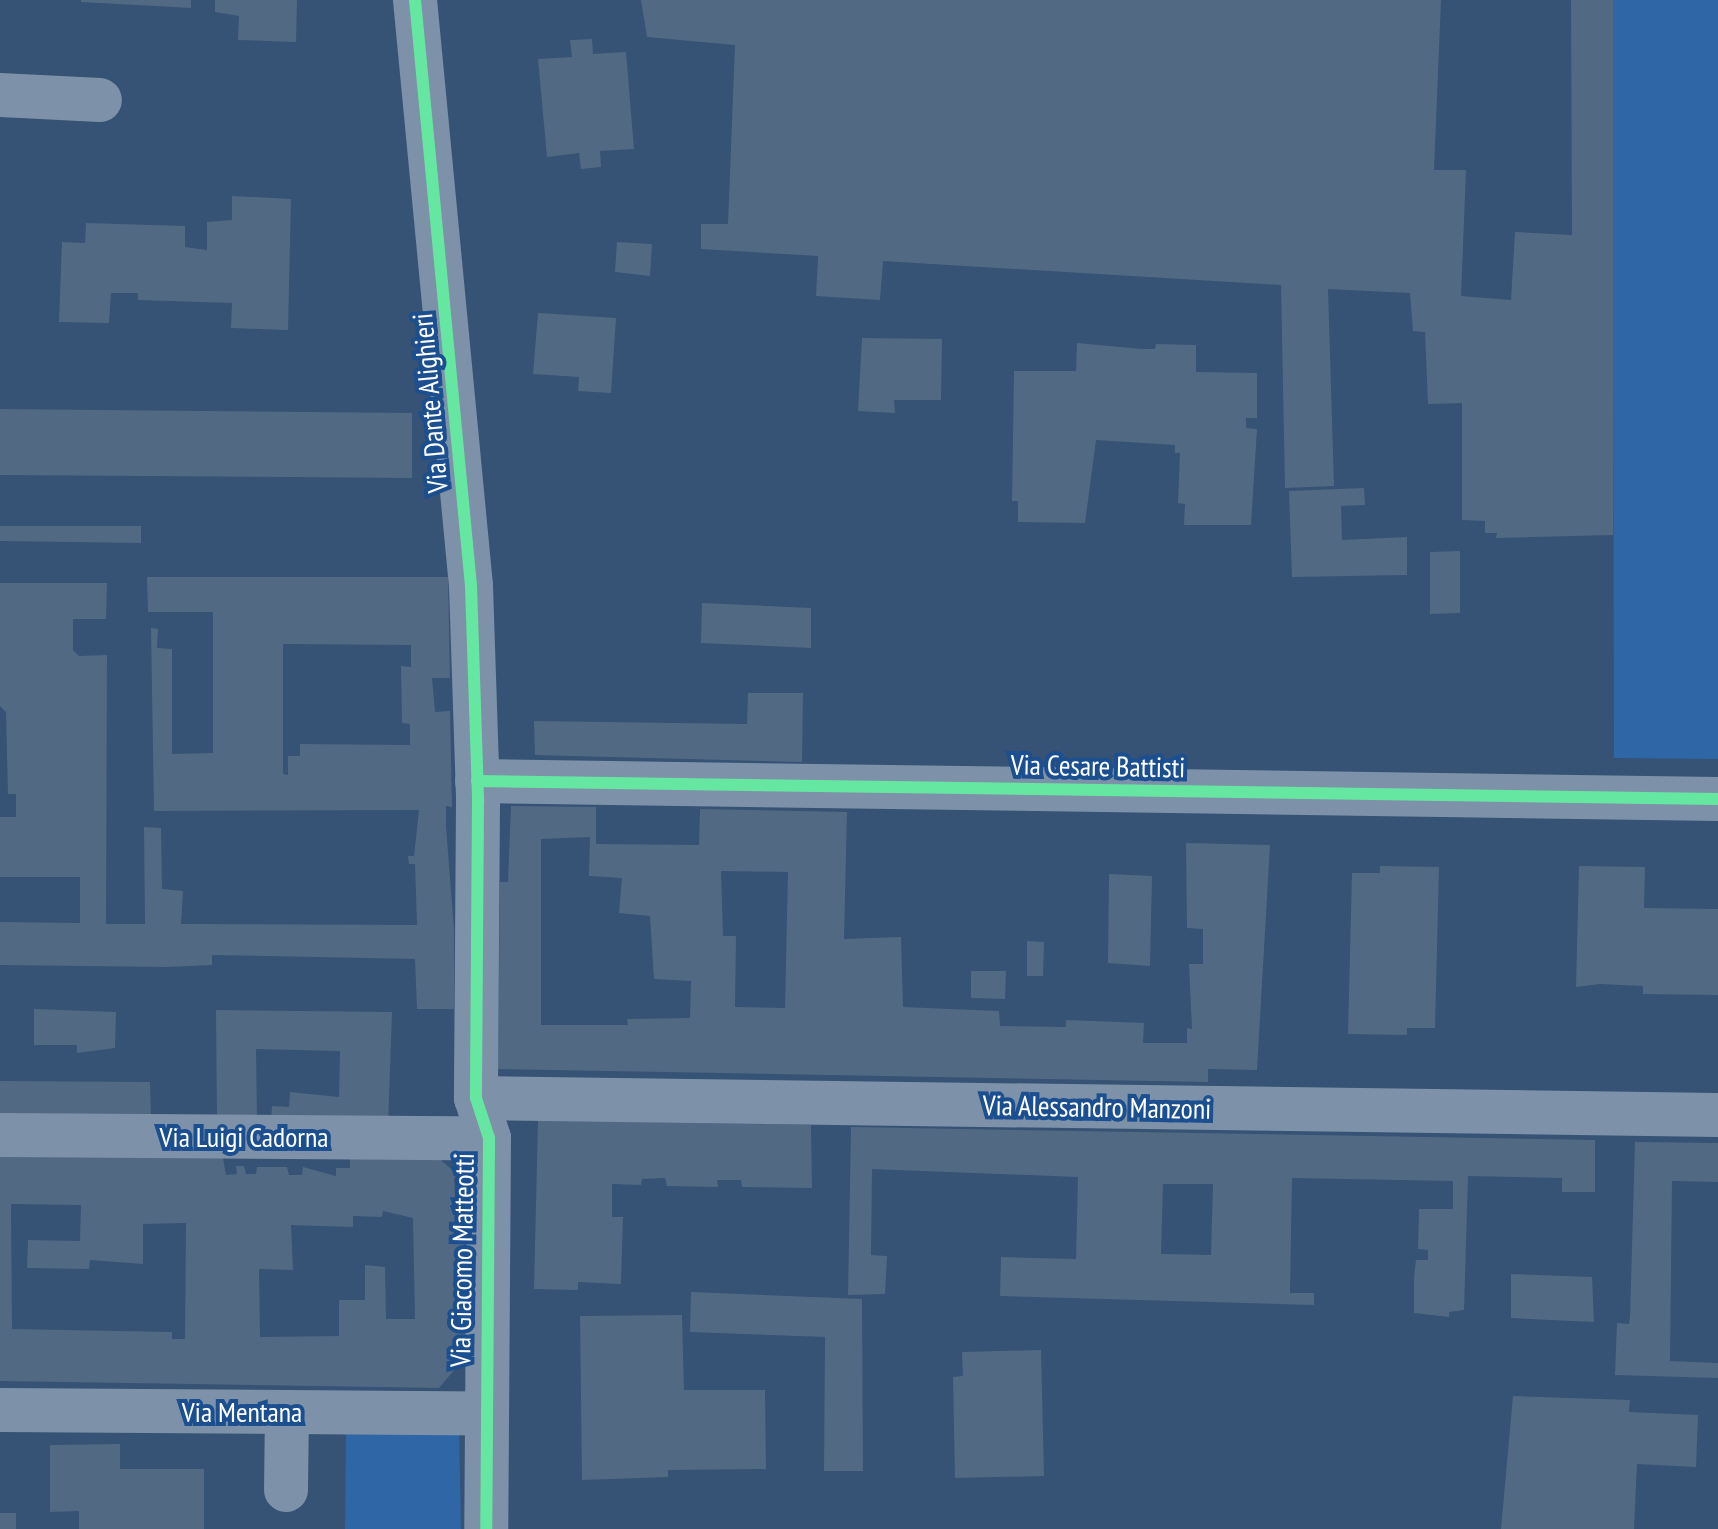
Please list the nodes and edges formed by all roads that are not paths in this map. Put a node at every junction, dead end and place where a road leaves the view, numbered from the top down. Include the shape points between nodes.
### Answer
1 (415, 0) edge
2 (0, 95) edge
3 (100, 100) dead end
4 (477, 791) junction
5 (1718, 799) edge
6 (1718, 1115) edge
7 (482, 1118) junction
8 (0, 1135) edge
9 (0, 1410) edge
10 (287, 1412) junction
11 (484, 1413) junction
12 (286, 1490) dead end
13 (486, 1529) edge

1 - 4 street, Via Dante Alighieri via 471,586
2 - 3 street
4 - 5 street, Via Cesare Battisti
4 - 7 street, Via Giacomo Matteotti
6 - 7 street, Via Alessandro Manzoni
7 - 8 street, Via Luigi Cadorna
7 - 11 street, Via Giacomo Matteotti
9 - 10 street, Via Mentana
10 - 11 street, Via Mentana
10 - 12 street
11 - 13 street, Via Giacomo Matteotti

